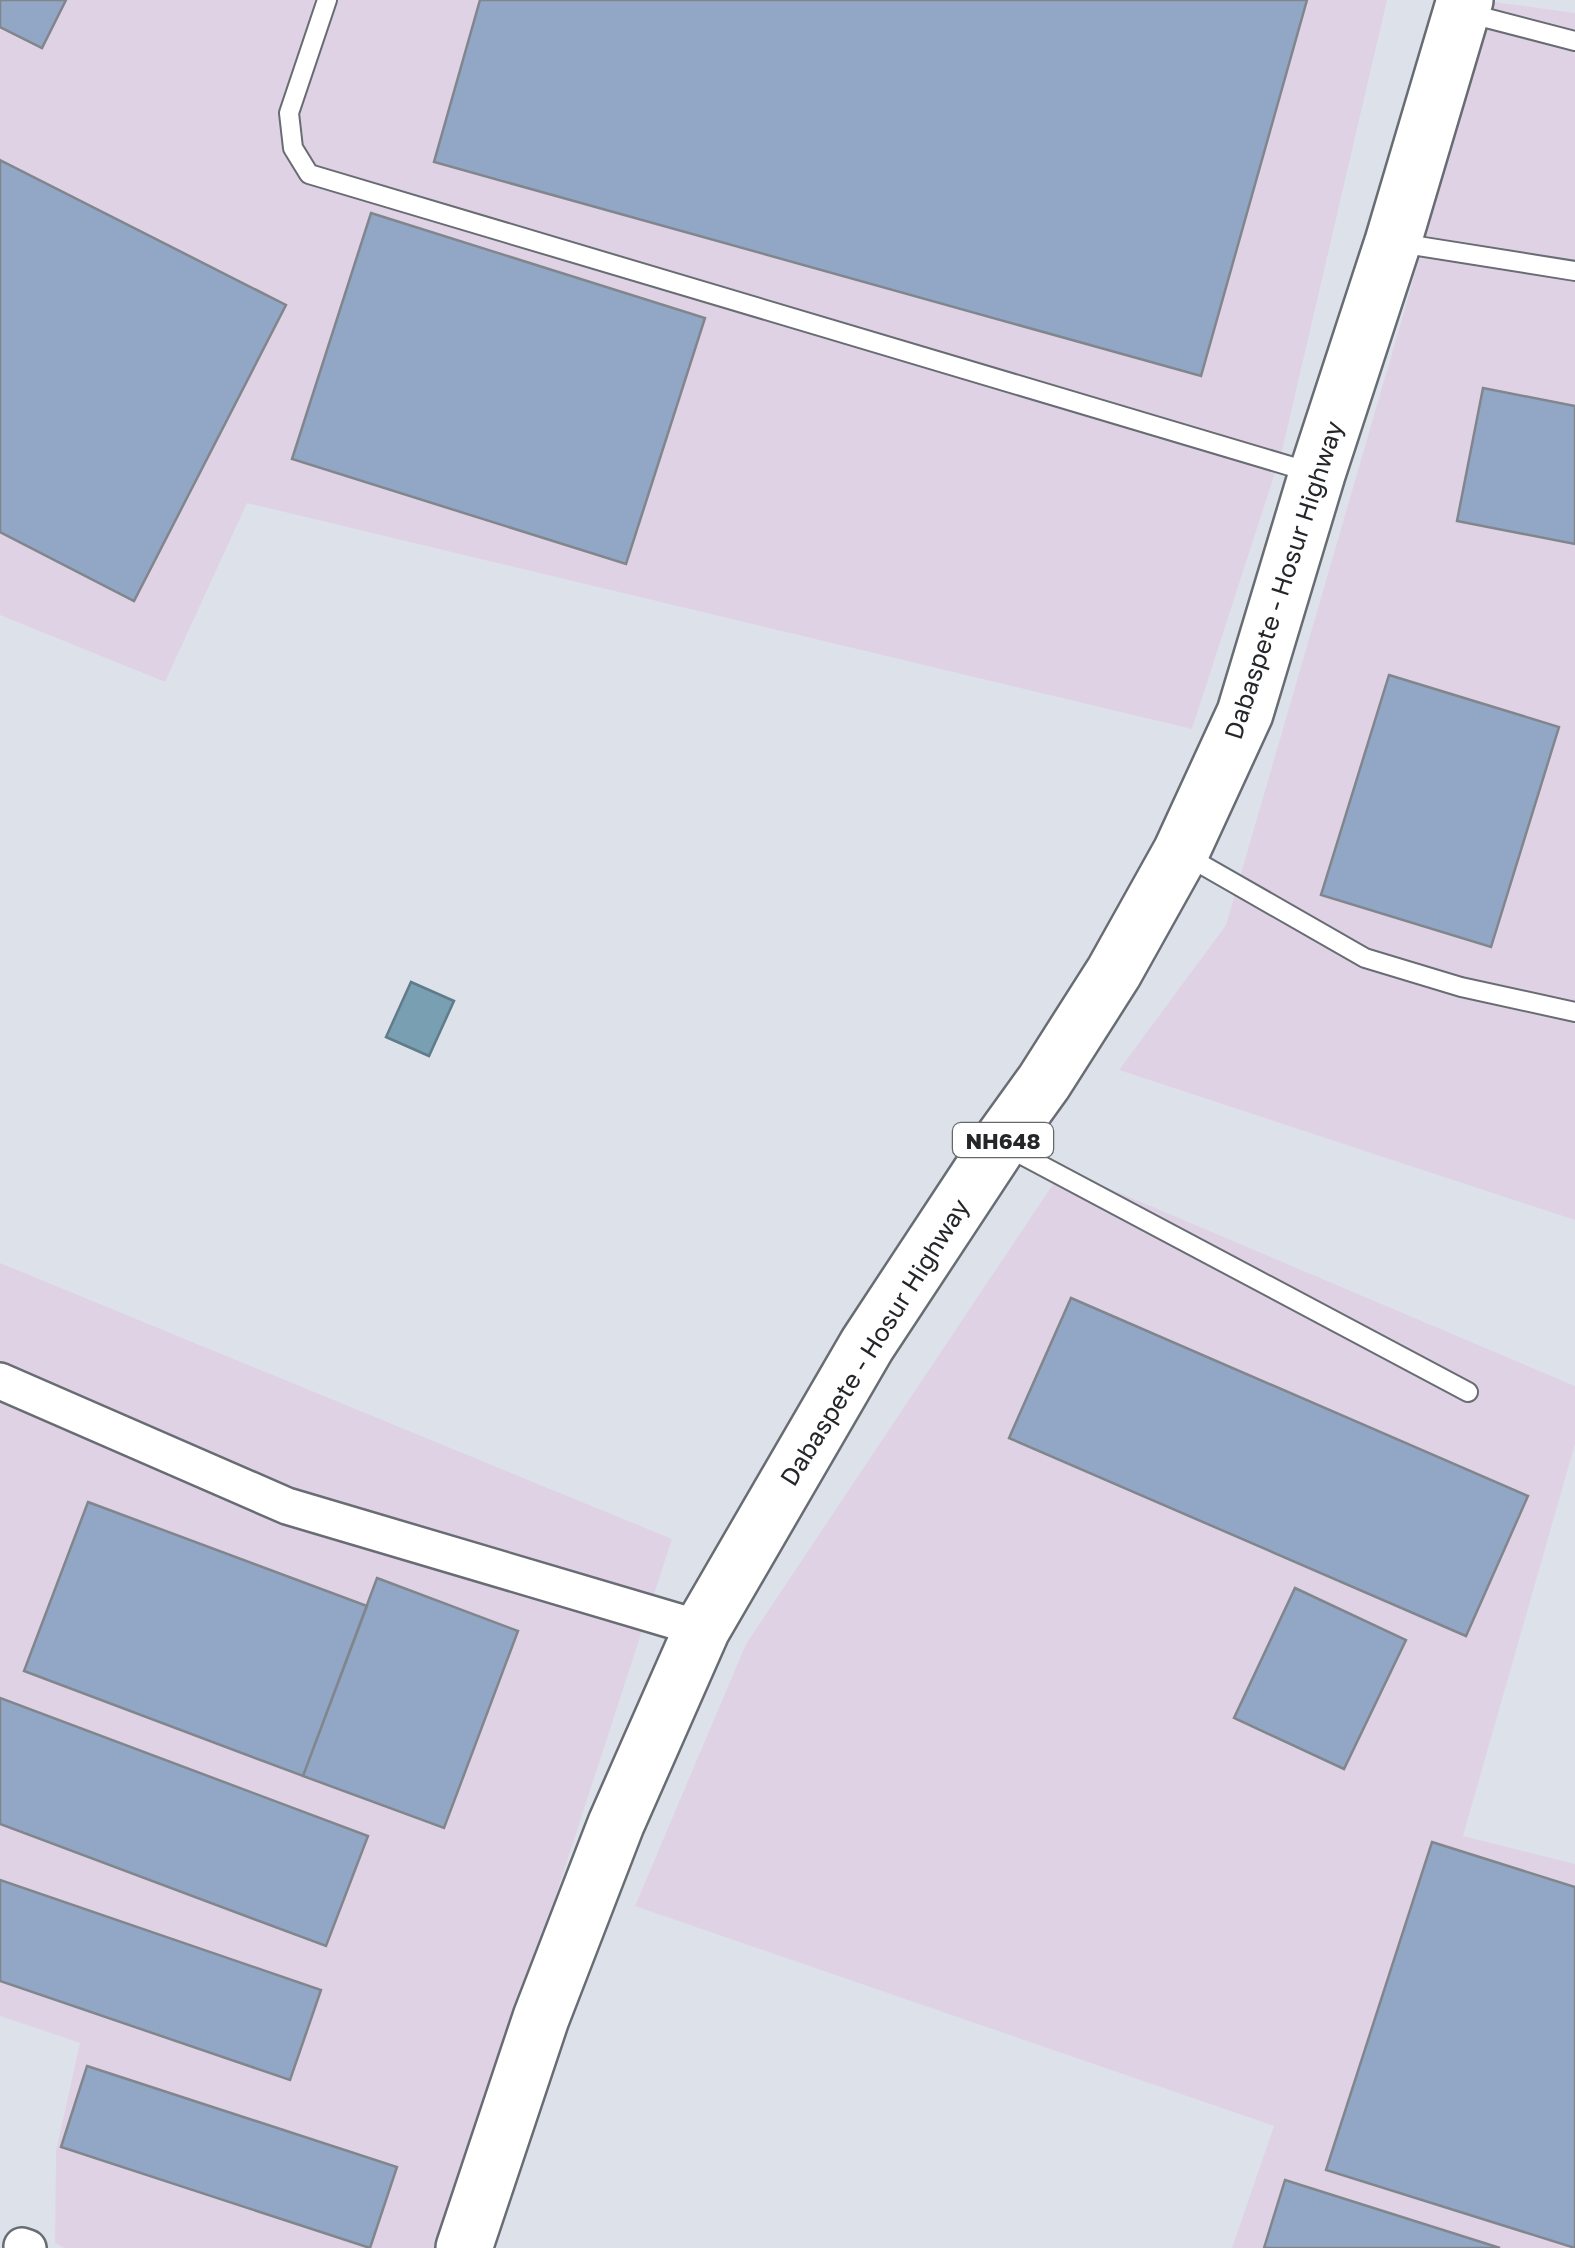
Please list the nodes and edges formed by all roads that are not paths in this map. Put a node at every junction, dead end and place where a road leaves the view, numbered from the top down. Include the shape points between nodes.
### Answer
1 (328, 0) edge
2 (1464, 6) edge
3 (1575, 41) edge
4 (1394, 242) junction
5 (1575, 271) edge
6 (1317, 474) junction
7 (1181, 852) junction
8 (1575, 1012) edge
9 (1000, 1144) junction
10 (0, 1381) edge
11 (1468, 1392) dead end
12 (702, 1629) junction
13 (464, 2248) edge

1 - 6 lane via 288,113 294,148 309,174
2 - 3 lane
2 - 4 highway, Dabaspete - Hosur Highway / NH648
4 - 5 lane
4 - 6 highway, Dabaspete - Hosur Highway / NH648
6 - 7 highway, Dabaspete - Hosur Highway / NH648 via 1245,713
7 - 8 lane via 1365,958
7 - 9 highway, Dabaspete - Hosur Highway / NH648 via 1114,972
9 - 11 lane
9 - 12 highway, Dabaspete - Hosur Highway / NH648 via 867,1346
10 - 12 street via 288,1506
12 - 13 highway, Dabaspete - Hosur Highway / NH648 via 588,1894

